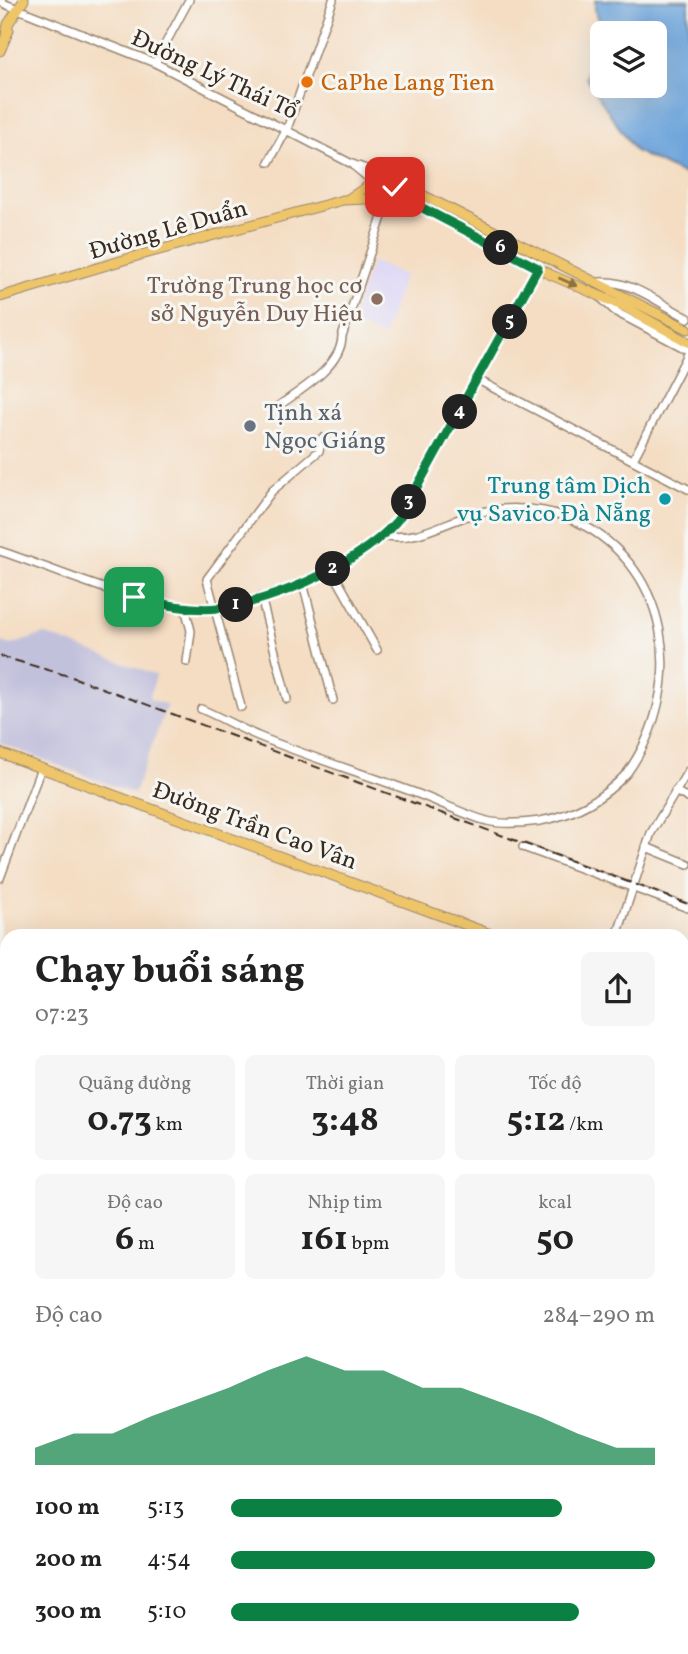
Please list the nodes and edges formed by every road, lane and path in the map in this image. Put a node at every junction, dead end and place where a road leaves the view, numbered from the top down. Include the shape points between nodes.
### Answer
1 (24, 0) edge
2 (189, 0) edge
3 (333, 0) edge
4 (0, 2) edge
5 (19, 9) junction
6 (0, 51) edge
7 (155, 63) junction
8 (287, 129) junction
9 (269, 162) dead end
10 (352, 164) junction
11 (381, 174) junction
12 (392, 179) junction
13 (372, 182) junction
14 (386, 199) junction
15 (346, 200) junction
16 (538, 268) junction
17 (600, 282) junction
18 (598, 296) junction
19 (0, 298) edge
20 (688, 318) edge
21 (688, 329) edge
22 (688, 342) edge
23 (688, 352) edge
24 (478, 380) junction
25 (277, 407) dead end
26 (322, 438) dead end
27 (633, 460) junction
28 (688, 489) edge
29 (386, 536) junction
30 (0, 551) edge
31 (332, 570) junction
32 (303, 583) junction
33 (261, 597) junction
34 (184, 607) junction
35 (218, 608) junction
36 (377, 650) dead end
37 (187, 662) dead end
38 (287, 699) dead end
39 (333, 700) dead end
40 (241, 707) dead end
41 (201, 709) dead end
42 (0, 753) edge
43 (41, 768) junction
44 (688, 771) edge
45 (675, 791) junction
46 (688, 798) edge
47 (523, 847) dead end
48 (646, 847) junction
49 (688, 864) edge
50 (0, 878) edge
51 (632, 888) junction
52 (688, 908) edge
53 (477, 929) edge
54 (619, 929) edge

1 - 5 main road
2 - 7 street
3 - 8 street
4 - 5 street, Đường Lý Thái Tổ
5 - 6 main road
5 - 7 street, Đường Lý Thái Tổ
7 - 8 street, Đường Lý Thái Tổ
8 - 9 street
8 - 10 street, Đường Lý Thái Tổ
10 - 11 street, Đường Lý Thái Tổ
10 - 13 street, Đường Lý Thái Tổ
11 - 12 main road
11 - 13 main road
12 - 14 main road via 395,191
12 - 17 main road
13 - 14 main road via 373,194
13 - 15 main road, Đường Lê Duẩn
14 - 15 main road, Đường Lê Duẩn
14 - 16 main road, Đường Lê Duẩn via 411,202
14 - 25 street via 341,350
15 - 19 main road, Đường Lê Duẩn
16 -> 18 main road, Đường Lê Duẩn
16 - 24 street
17 - 20 street via 626,286
17 - 21 main road
18 - 22 main road, Đường Lê Duẩn
18 - 23 street via 616,312
23 - 27 street
24 - 27 street
24 - 29 street
26 - 35 street via 319,451 272,491 207,579
27 - 28 street
29 - 31 street
29 - 41 street via 415,537 479,512 527,510 558,514 578,523 632,562 663,619 670,645 671,679 655,736 617,783 588,805 559,816 492,822 261,737
30 - 34 street via 134,597
31 - 32 street
31 - 36 street
32 - 33 street
32 - 39 street
33 - 35 street
33 - 38 street
34 - 35 street
34 - 37 street via 191,631
35 - 40 street
42 - 43 main road, Đường Trần Cao Vân
43 - 50 street
43 - 53 main road, Đường Trần Cao Vân
44 - 45 street
45 - 46 street
45 - 48 street
47 - 51 street
48 - 49 street
48 - 51 street
51 - 52 street
51 - 54 street

